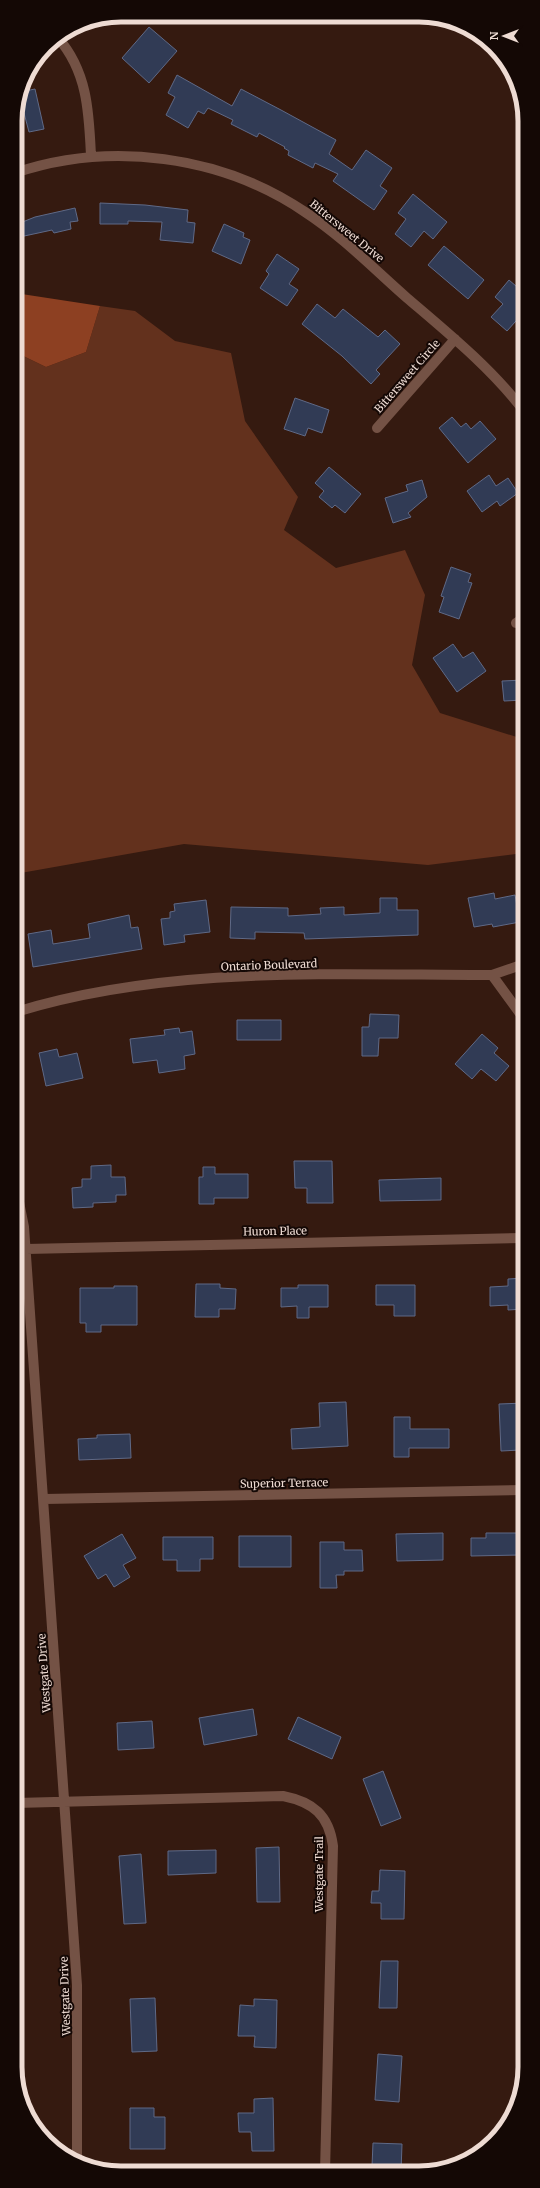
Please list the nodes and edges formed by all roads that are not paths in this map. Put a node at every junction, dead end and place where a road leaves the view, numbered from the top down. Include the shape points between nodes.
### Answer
1 (61, 43) edge
2 (91, 156) junction
3 (22, 171) edge
4 (455, 339) junction
5 (518, 404) edge
6 (377, 428) dead end
7 (518, 966) edge
8 (492, 975) junction
9 (22, 1011) edge
10 (518, 1011) edge
11 (22, 1217) edge
12 (518, 1238) edge
13 (26, 1249) junction
14 (518, 1490) edge
15 (44, 1499) junction
16 (66, 1802) junction
17 (22, 1803) edge
18 (77, 2156) edge
19 (325, 2166) edge

1 - 2 street via 74,62 83,85 89,109
2 - 3 street, Bittersweet Drive
2 - 4 street, Bittersweet Drive via 174,160 220,171 264,188 305,212 342,241
4 - 5 street, Bittersweet Drive via 479,361
4 - 6 street, Bittersweet Circle
7 - 8 street, Ontario Boulevard
8 - 9 street, Ontario Boulevard via 272,976 189,980 108,991
8 - 10 street
11 - 13 street, Westgate Drive
12 - 13 street, Huron Place
13 - 15 street, Westgate Drive
14 - 15 street, Superior Terrace
15 - 16 street, Westgate Drive
16 - 17 street, Westgate Trail
16 - 18 street, Westgate Drive via 78,1985
16 - 19 street, Westgate Trail via 283,1796 298,1799 312,1806 323,1817 331,1831 333,1846

